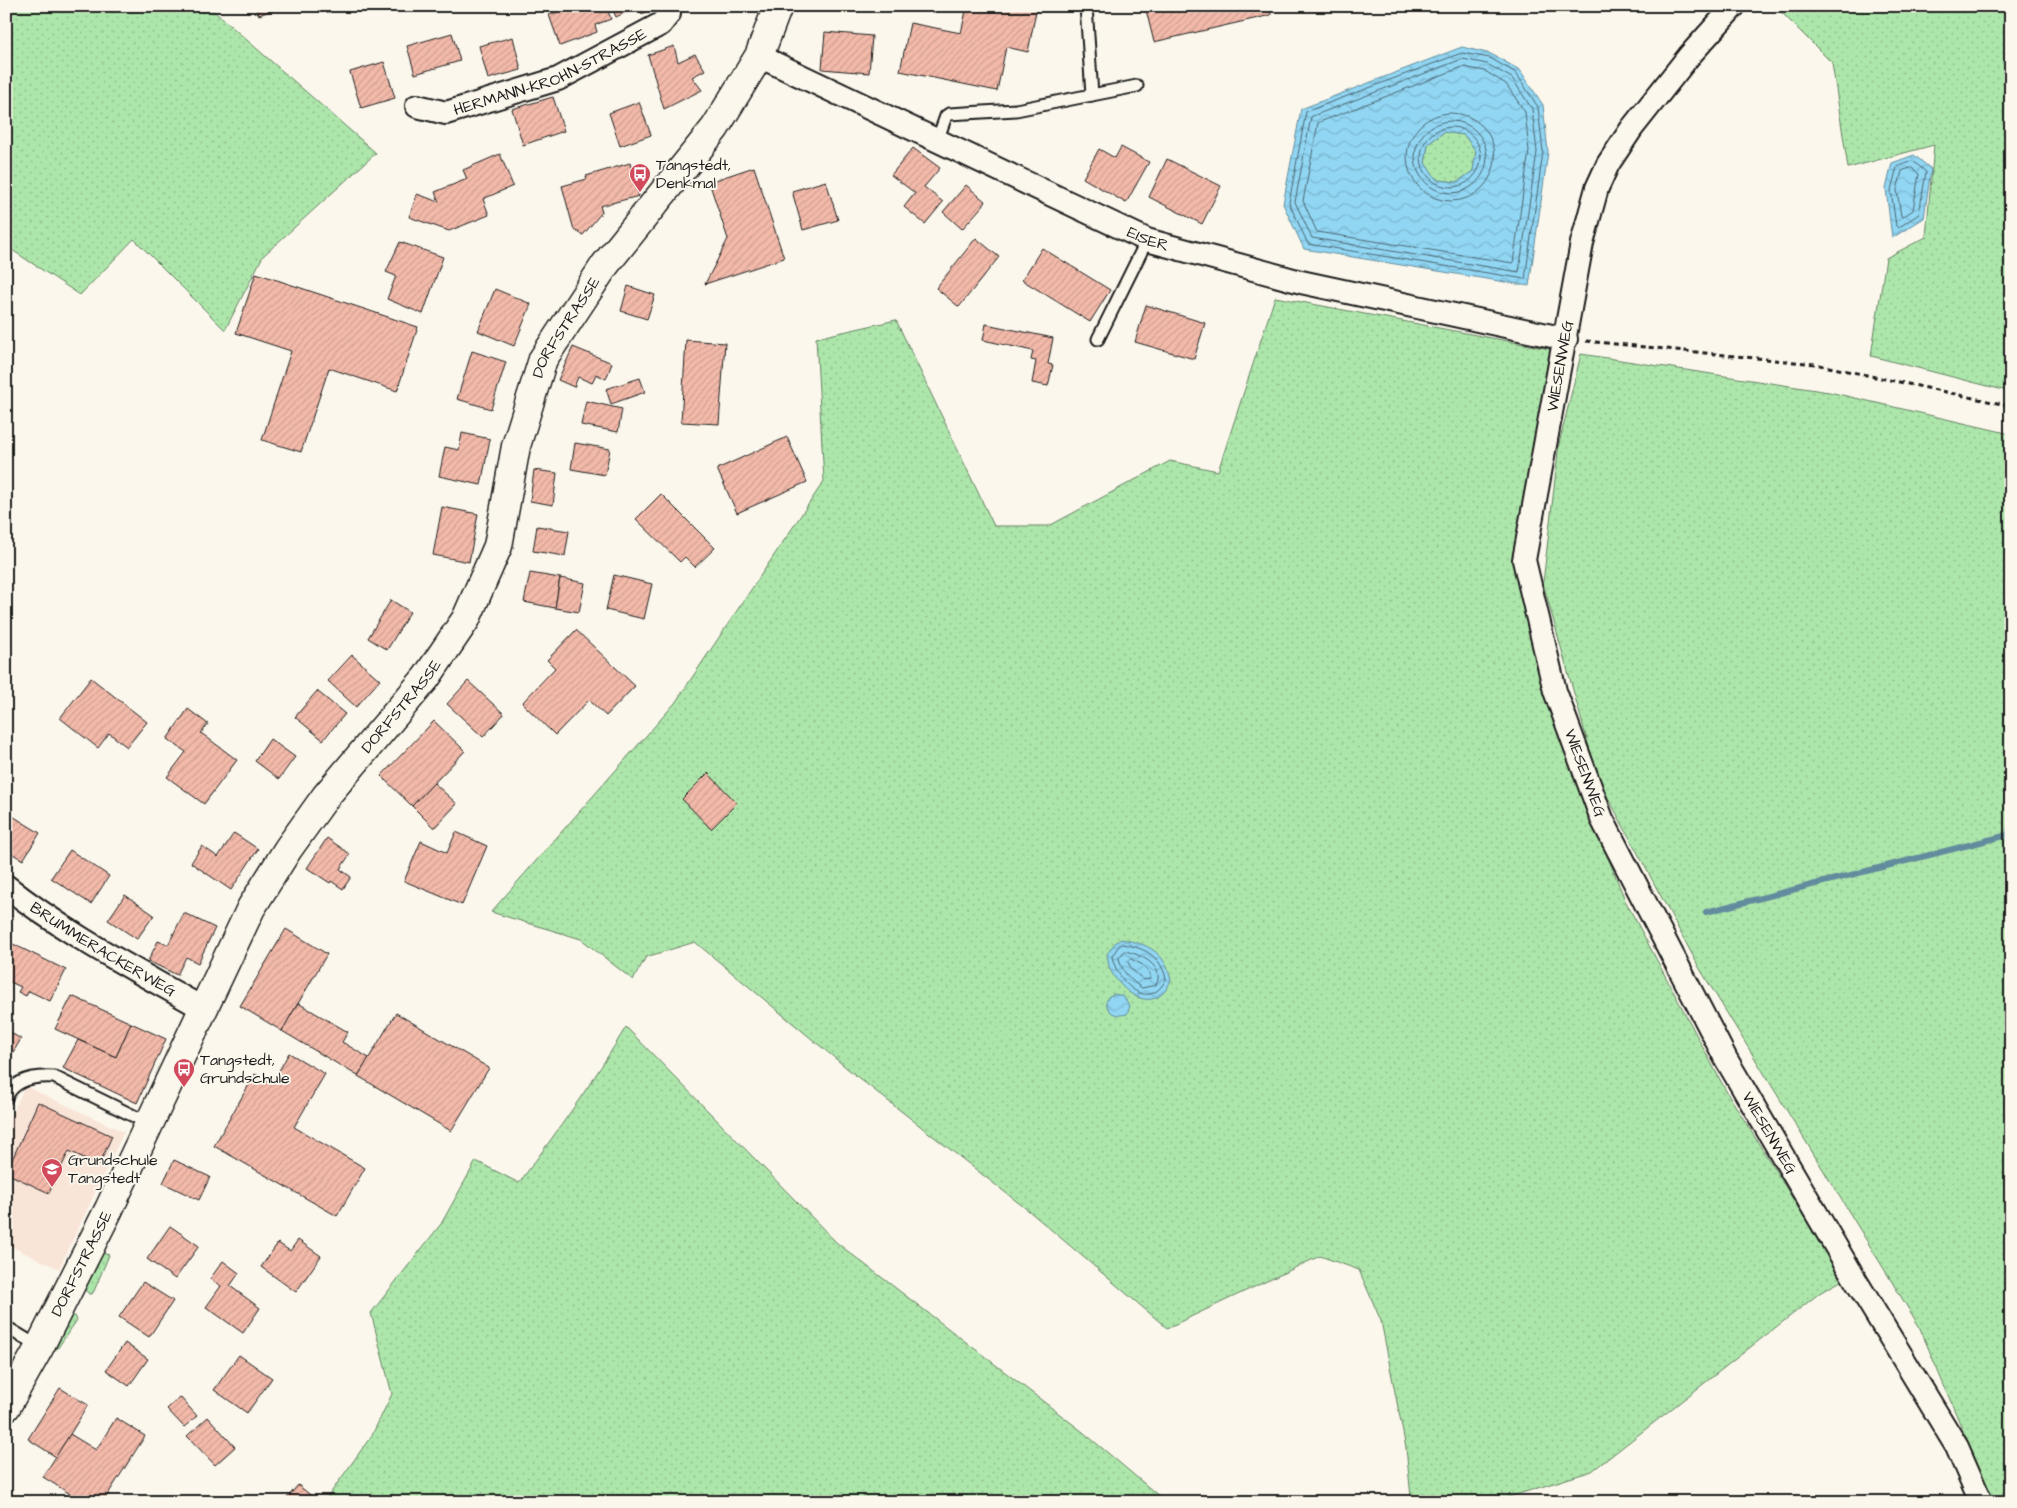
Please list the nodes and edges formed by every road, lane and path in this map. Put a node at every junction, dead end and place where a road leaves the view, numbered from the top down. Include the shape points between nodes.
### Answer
1 (669, 6) edge
2 (778, 6) edge
3 (1086, 6) edge
4 (1734, 6) edge
5 (759, 56) junction
6 (1137, 86) dead end
7 (1092, 95) junction
8 (417, 106) dead end
9 (937, 141) junction
10 (1146, 240) junction
11 (1098, 339) dead end
12 (1566, 339) junction
13 (2011, 406) edge
14 (6, 886) edge
15 (202, 1008) junction
16 (6, 1098) edge
17 (148, 1123) junction
18 (6, 1327) edge
19 (40, 1348) junction
20 (6, 1407) edge
21 (1981, 1502) edge

1 - 8 street, HERMANN-KROHN-STRASSE via 669,14 662,24 558,80 446,113
2 - 5 main road, DORFSTRASSE
3 - 7 lane
4 - 12 street, WIESENWEG via 1632,128 1608,164 1597,188 1582,243
5 - 9 street, EISER
5 - 15 main road, DORFSTRASSE via 715,128 606,265 543,359 516,446 498,546 466,619 426,678 326,796 288,849 251,908
6 - 7 lane
7 - 9 lane via 1016,110 949,114
9 - 10 street, EISER
10 - 11 lane
10 - 12 street, EISER via 1301,282
12 - 13 path via 1815,364
12 - 21 street, WIESENWEG via 1524,560 1555,691 1602,819 1726,1059 1957,1447
14 - 15 street, BRUMMERACKERWEG via 102,951
15 - 17 main road, DORFSTRASSE
16 - 17 lane via 21,1082 37,1076 54,1077
17 - 19 main road, DORFSTRASSE
18 - 19 lane
19 - 20 main road, DORFSTRASSE

